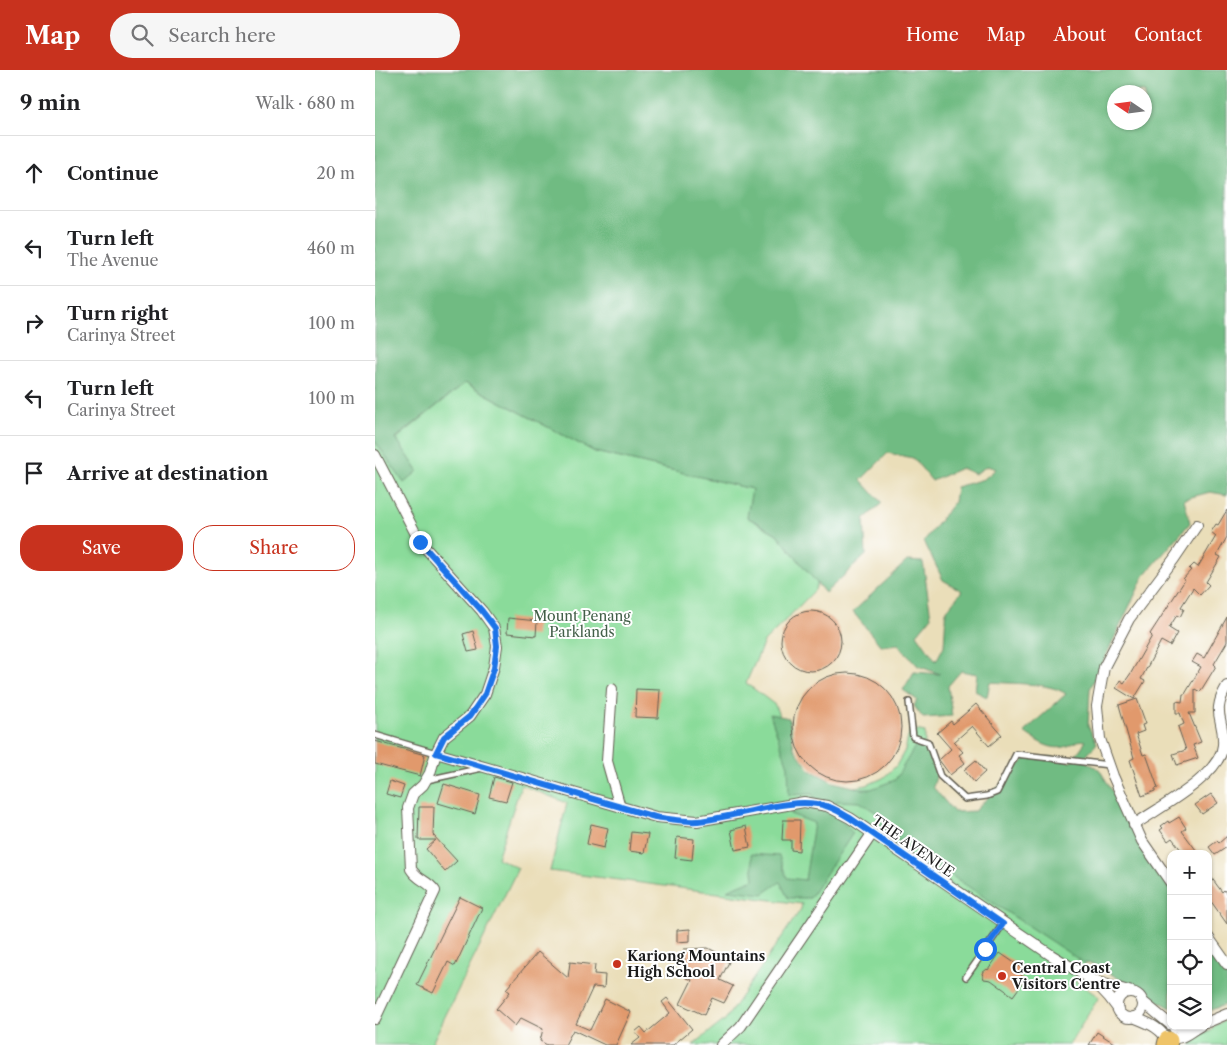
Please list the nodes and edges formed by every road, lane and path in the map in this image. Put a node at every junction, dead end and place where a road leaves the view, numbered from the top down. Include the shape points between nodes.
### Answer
1 (375, 455) edge
2 (1197, 525) dead end
3 (1227, 686) edge
4 (612, 689) dead end
5 (909, 702) dead end
6 (375, 735) edge
7 (1225, 744) edge
8 (436, 753) junction
9 (1109, 765) junction
10 (487, 767) junction
11 (425, 780) junction
12 (620, 807) junction
13 (1134, 825) junction
14 (871, 834) junction
15 (1167, 877) edge
16 (1003, 924) junction
17 (1210, 940) edge
18 (1227, 964) edge
19 (966, 977) dead end
20 (1095, 981) junction
21 (1132, 992) junction
22 (1142, 1000) junction
23 (1118, 1009) junction
24 (1227, 1014) edge
25 (1133, 1017) junction
26 (375, 1019) edge
27 (1212, 1020) edge
28 (1194, 1030) edge
29 (1172, 1037) edge
30 (721, 1045) edge

1 - 8 street via 420,542 495,628 494,668 485,694 470,716 444,737
2 - 9 street via 1129,619 1104,667 1097,706 1100,739
3 - 7 street via 1217,709
4 - 12 street via 607,761
5 - 9 lane via 913,736 928,742 940,776 965,799 997,792 1016,754
6 - 8 lane
7 - 13 street via 1216,763 1203,778
8 - 10 street, THE AVENUE
8 - 11 street
9 - 13 street
10 - 11 lane
10 - 12 street, THE AVENUE
11 - 26 street via 413,794 408,808 411,869 435,892
12 - 14 street, THE AVENUE via 655,817 697,821 809,802 837,810
13 - 15 street
14 - 16 street, THE AVENUE
14 - 30 street via 741,1026
16 - 19 lane
16 - 20 street, THE AVENUE
17 - 18 street
20 - 21 street, THE AVENUE
20 - 23 street, THE AVENUE
21 - 22 street
21 - 23 street via 1120,997
22 - 25 street via 1141,1012
22 - 29 street
23 - 25 street via 1125,1017
24 - 27 street
25 - 29 street
28 - 29 street via 1186,1036

